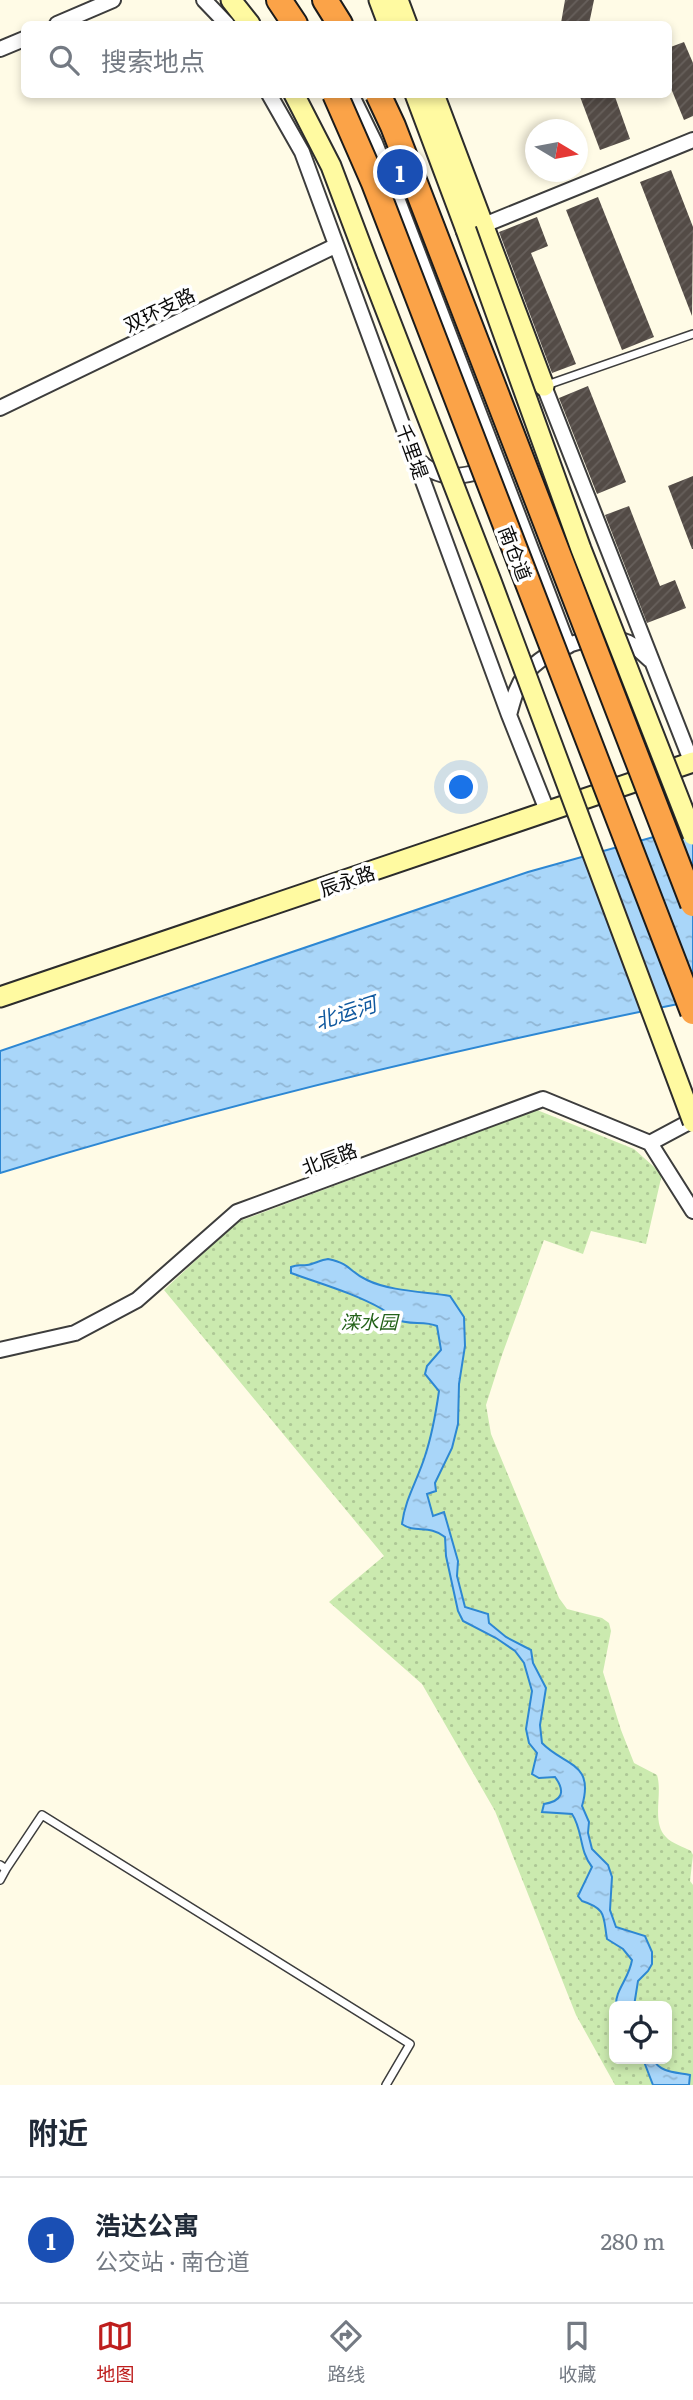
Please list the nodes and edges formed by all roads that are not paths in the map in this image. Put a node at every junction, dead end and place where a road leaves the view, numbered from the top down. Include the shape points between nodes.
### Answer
1 (113, 0) edge
2 (204, 0) edge
3 (231, 0) edge
4 (279, 0) edge
5 (290, 0) edge
6 (325, 0) edge
7 (379, 0) edge
8 (398, 0) edge
9 (64, 21) edge
10 (224, 21) edge
11 (248, 21) edge
12 (293, 21) edge
13 (304, 21) edge
14 (338, 21) edge
15 (387, 21) edge
16 (406, 21) edge
17 (21, 39) edge
18 (0, 49) edge
19 (271, 98) edge
20 (296, 98) edge
21 (337, 98) edge
22 (353, 98) edge
23 (380, 98) edge
24 (417, 98) edge
25 (435, 98) edge
26 (693, 140) edge
27 (475, 227) junction
28 (335, 246) junction
29 (693, 334) edge
30 (544, 386) junction
31 (0, 408) edge
32 (553, 411) junction
33 (416, 458) junction
34 (498, 466) junction
35 (568, 646) junction
36 (653, 664) junction
37 (509, 715) junction
38 (691, 757) edge
39 (547, 811) junction
40 (693, 835) edge
41 (693, 904) edge
42 (0, 991) edge
43 (0, 997) edge
44 (693, 1013) edge
45 (693, 1121) edge
46 (650, 1143) junction
47 (693, 1212) edge
48 (0, 1350) edge
49 (3, 1867) edge
50 (0, 1880) edge
51 (386, 2085) edge

1 - 9 street
2 - 10 street
3 - 11 street
4 - 12 highway
5 - 13 street
6 - 14 highway
7 - 15 street
8 - 16 street
17 - 18 street
19 - 28 street, 千里堤 via 302,152
20 - 45 street, bridge via 331,166
21 - 44 highway, 南仓道, bridge via 374,183
22 - 34 street via 395,193
23 - 41 highway, 南仓道, bridge
24 - 27 street
25 - 27 street
26 - 27 street
27 - 30 street
27 - 40 street, bridge via 581,549
28 - 31 street, 双环支路
28 - 33 street, 千里堤
29 - 30 lane
30 - 32 street
32 - 34 street via 523,451
32 - 36 street
33 - 34 street via 435,474 451,476
33 - 37 street, 千里堤
34 - 35 street
35 - 36 street via 596,639 627,642
35 - 37 street via 535,663 524,676
36 - 38 street
37 - 39 street, 千里堤
38 - 39 street, 辰永路
39 - 42 street, 辰永路
39 - 43 street, 辰永路
45 - 46 street
46 - 47 street
46 - 48 street, 北辰路 via 543,1099 237,1212 136,1300 75,1333
49 - 50 lane
49 - 51 lane via 42,1815 410,2044

